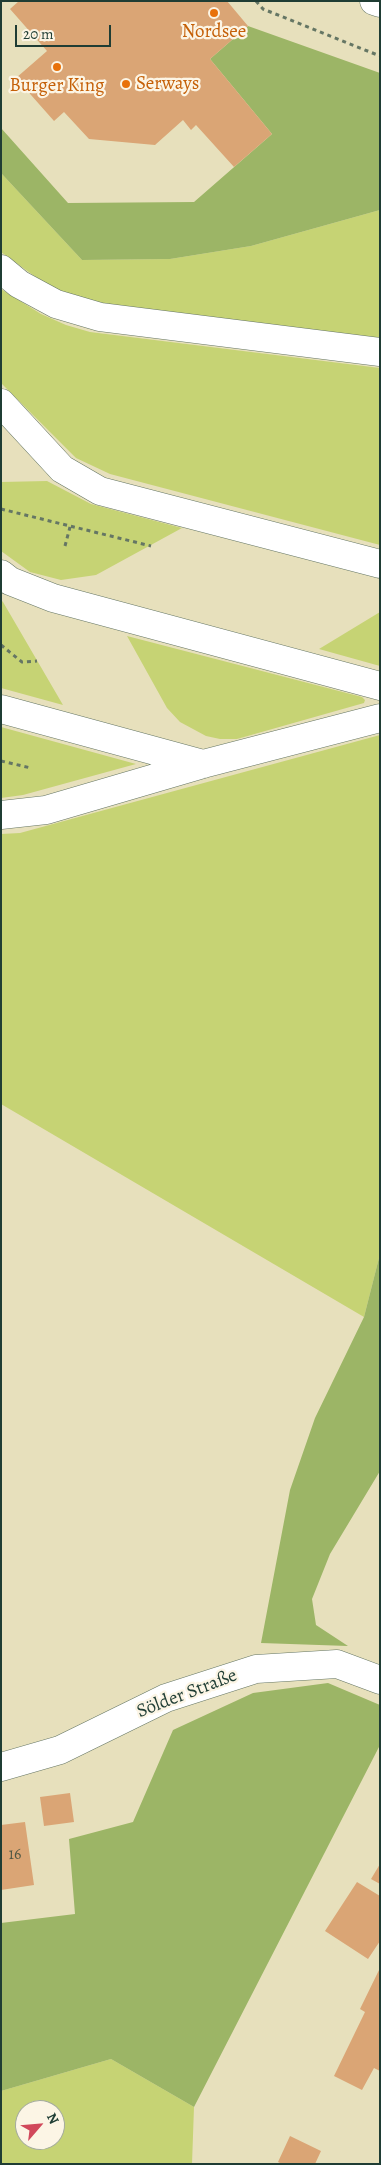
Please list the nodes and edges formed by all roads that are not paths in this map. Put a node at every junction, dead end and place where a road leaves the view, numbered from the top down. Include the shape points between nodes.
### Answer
1 (374, 1) edge
2 (380, 4) edge
3 (1, 269) edge
4 (380, 352) edge
5 (1, 403) edge
6 (380, 564) edge
7 (1, 574) edge
8 (380, 686) edge
9 (1, 708) edge
10 (380, 718) edge
11 (204, 764) junction
12 (1, 815) edge
13 (380, 1680) edge
14 (1, 1767) edge

1 - 2 street
3 - 4 street via 19,284 56,304 100,317
5 - 6 street via 62,469 100,491
7 - 8 street via 10,581 53,598
9 - 11 street
10 - 11 street
11 - 12 street via 46,810
13 - 14 street, Sölder Straße via 337,1664 256,1668 166,1698 60,1750

